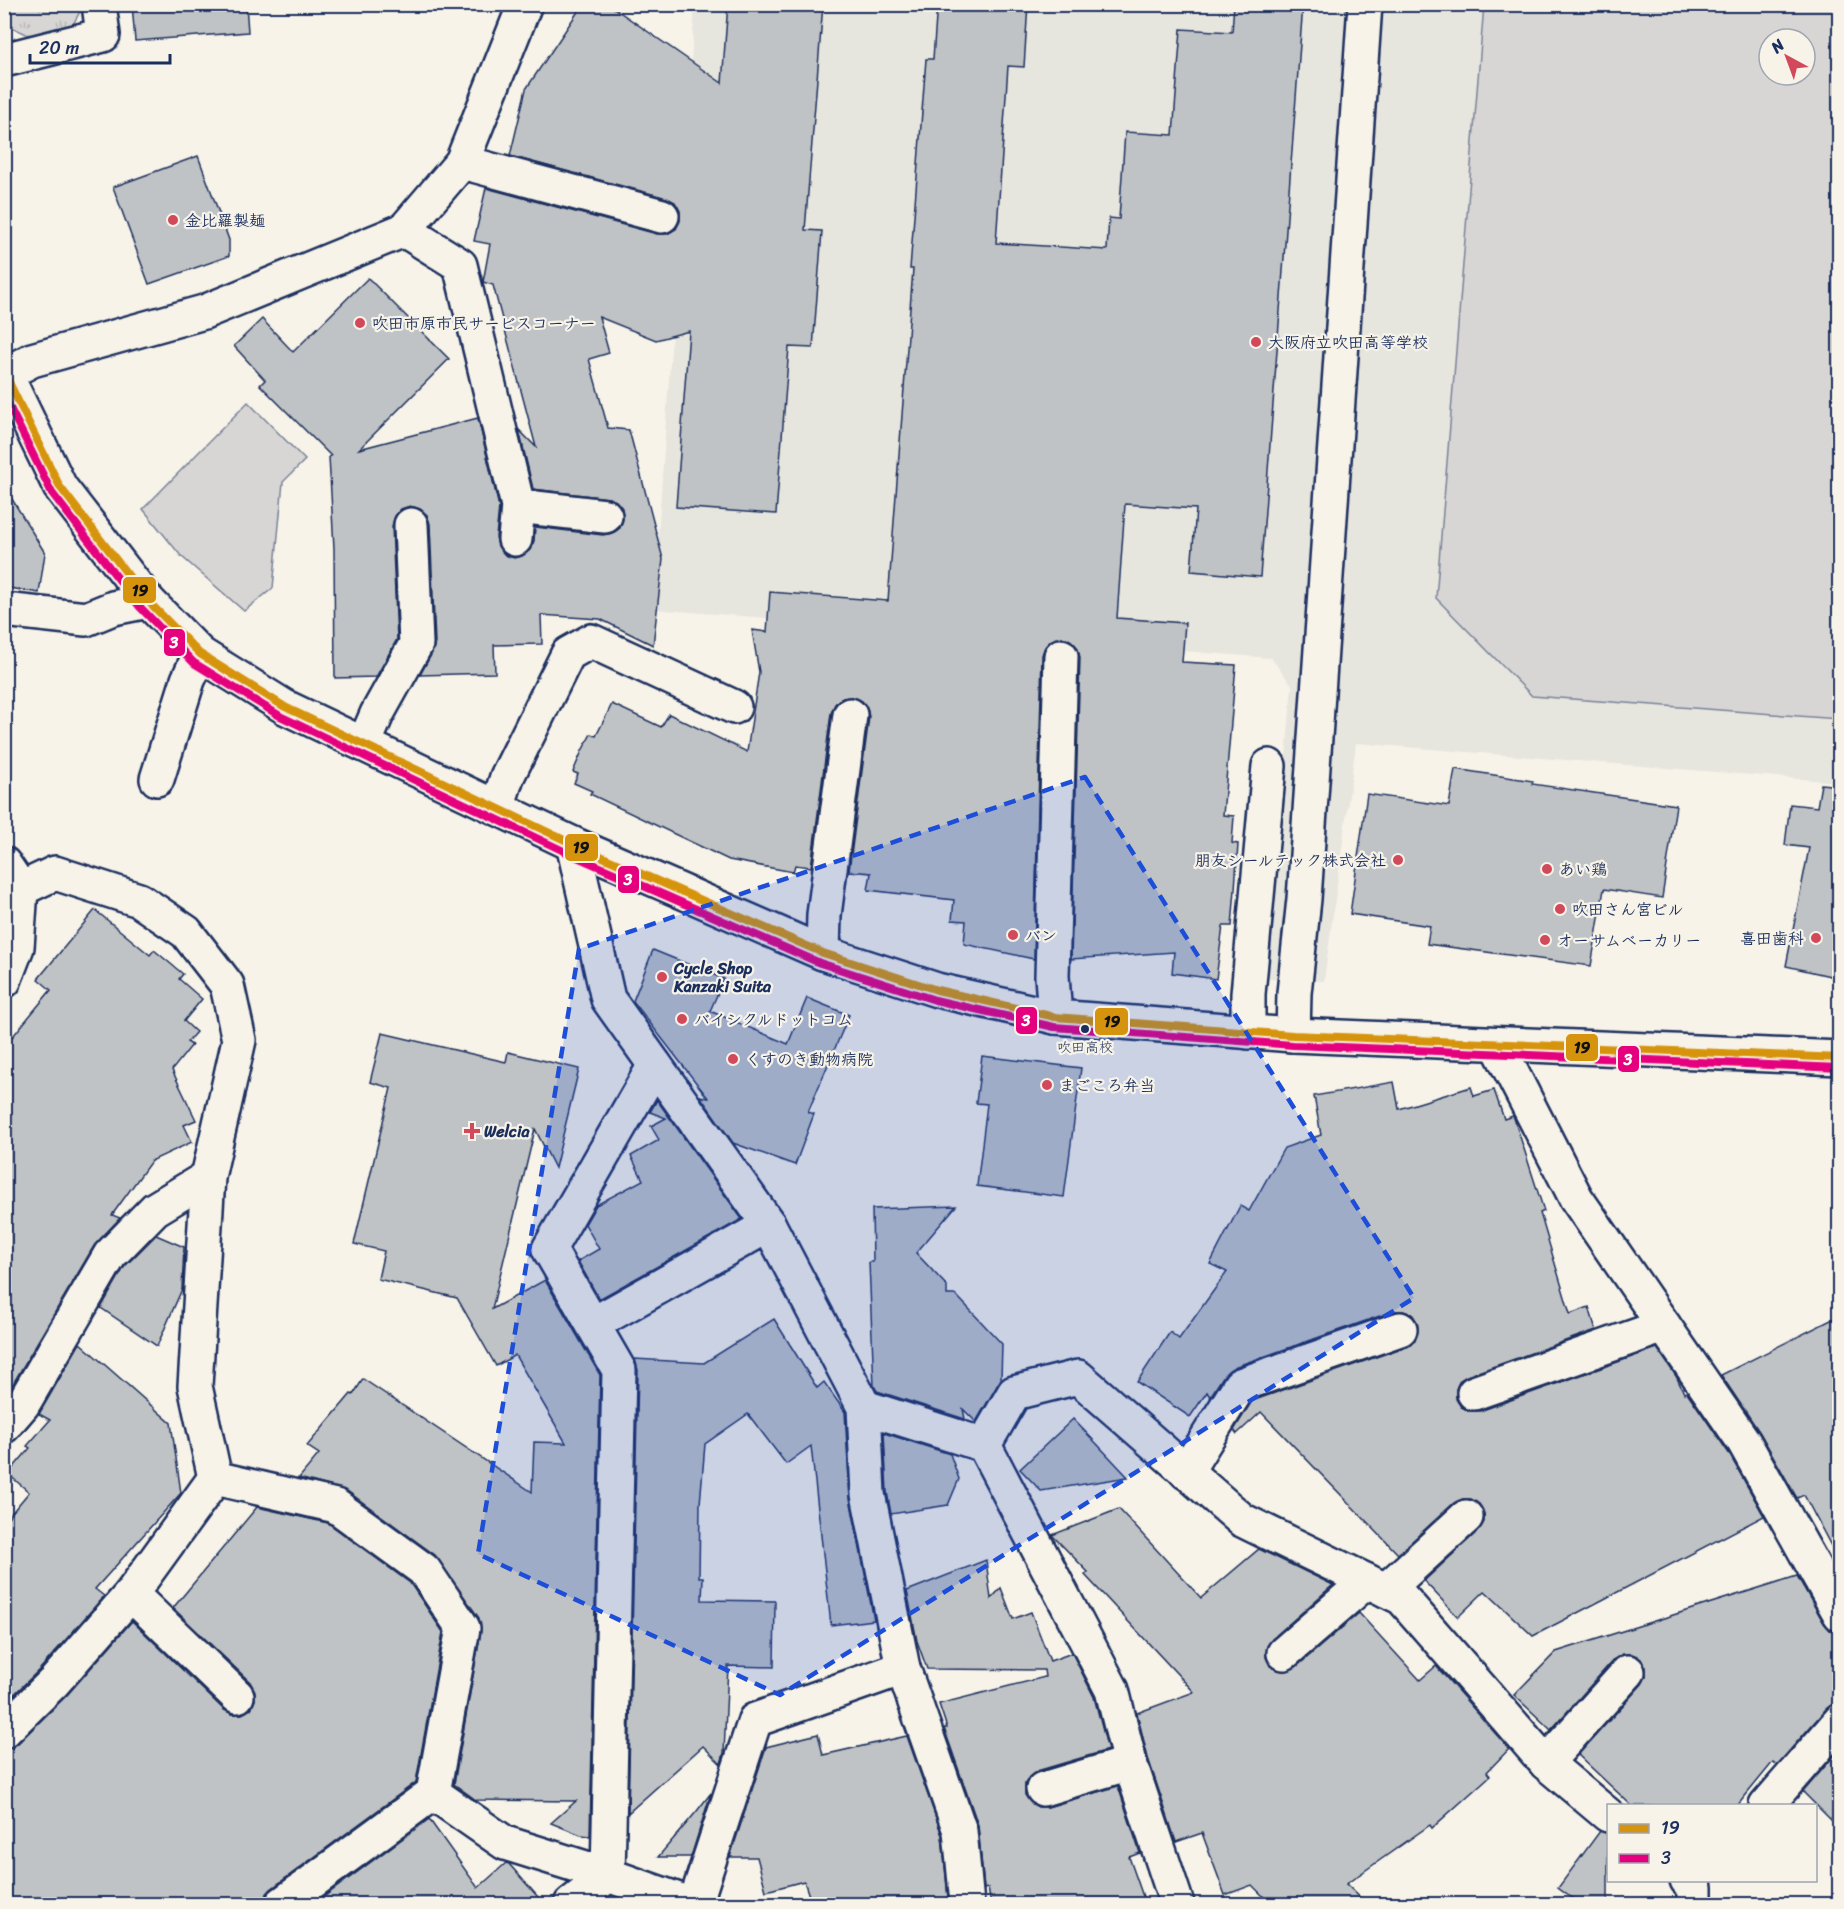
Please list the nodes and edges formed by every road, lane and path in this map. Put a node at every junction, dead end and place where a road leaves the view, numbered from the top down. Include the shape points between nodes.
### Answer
1 (99, 4) edge
2 (525, 4) edge
3 (1365, 4) edge
4 (4, 60) edge
5 (462, 162) junction
6 (662, 216) dead end
7 (404, 230) junction
8 (5, 372) edge
9 (518, 506) junction
10 (605, 516) dead end
11 (411, 525) dead end
12 (515, 539) dead end
13 (148, 601) junction
14 (4, 610) edge
15 (200, 654) junction
16 (1061, 656) dead end
17 (734, 707) dead end
18 (850, 715) dead end
19 (364, 744) junction
20 (1269, 766) dead end
21 (157, 778) dead end
22 (497, 808) junction
23 (573, 844) junction
24 (13, 877) edge
25 (823, 953) junction
26 (4, 981) edge
27 (1055, 1017) junction
28 (1248, 1032) junction
29 (1293, 1035) junction
30 (1497, 1044) junction
31 (1839, 1058) edge
32 (655, 1065) junction
33 (208, 1177) junction
34 (769, 1225) junction
35 (593, 1324) junction
36 (1664, 1326) junction
37 (1400, 1329) dead end
38 (1474, 1393) dead end
39 (864, 1407) junction
40 (4, 1426) edge
41 (984, 1445) junction
42 (1186, 1472) junction
43 (215, 1478) junction
44 (1466, 1517) dead end
45 (1377, 1586) junction
46 (131, 1594) junction
47 (1839, 1614) edge
48 (1284, 1653) dead end
49 (903, 1668) junction
50 (1628, 1672) dead end
51 (237, 1696) dead end
52 (1839, 1721) edge
53 (4, 1731) edge
54 (1130, 1763) junction
55 (1546, 1763) junction
56 (1043, 1788) dead end
57 (433, 1793) junction
58 (1768, 1804) edge
59 (1607, 1814) edge
60 (608, 1875) junction
61 (282, 1905) edge
62 (571, 1905) edge
63 (690, 1905) edge
64 (695, 1905) edge
65 (967, 1905) edge
66 (1177, 1905) edge

1 - 4 street via 103,34
2 - 5 street
3 - 29 street
5 - 6 street
5 - 7 street
7 - 8 street via 204,312 32,360
7 - 9 street via 460,265
8 - 13 street via 60,487
9 - 10 street
9 - 12 street
11 - 19 street via 416,644 376,714
13 - 14 street via 113,608 86,620
13 - 15 street
15 - 19 street via 285,707
15 - 21 street
16 - 27 street via 1052,976
17 - 22 street via 591,641 568,654 507,777
18 - 25 street via 824,915
19 - 22 street
20 - 28 street
22 - 23 street
23 - 25 street
23 - 32 street via 608,999
24 - 26 street via 17,947
24 - 33 street via 55,873 139,900 186,932 228,985 239,1040
25 - 27 street via 937,990
27 - 28 street
28 - 29 street
29 - 30 street
30 - 31 street
30 - 36 street via 1575,1198
32 - 34 street
32 - 35 street via 549,1249
33 - 40 street via 155,1209 110,1255 23,1404
33 - 43 street via 195,1386
34 - 35 street
34 - 39 street
35 - 60 street via 619,1370
36 - 38 street
36 - 47 street via 1744,1442
37 - 42 street via 1240,1385
39 - 41 street
39 - 49 street via 868,1494
41 - 42 street via 1014,1392 1078,1377
41 - 54 street via 1112,1690
42 - 45 street via 1242,1520
43 - 46 street
43 - 57 street via 336,1506 424,1570 463,1628
44 - 45 street
45 - 48 street
45 - 55 street via 1402,1598
46 - 51 street
46 - 53 street via 54,1682
49 - 64 street via 755,1720
49 - 65 street via 960,1831
50 - 55 street
52 - 58 street
54 - 56 street
54 - 66 street
55 - 59 street
57 - 60 street via 505,1843
57 - 61 street
60 - 62 street
60 - 63 street

